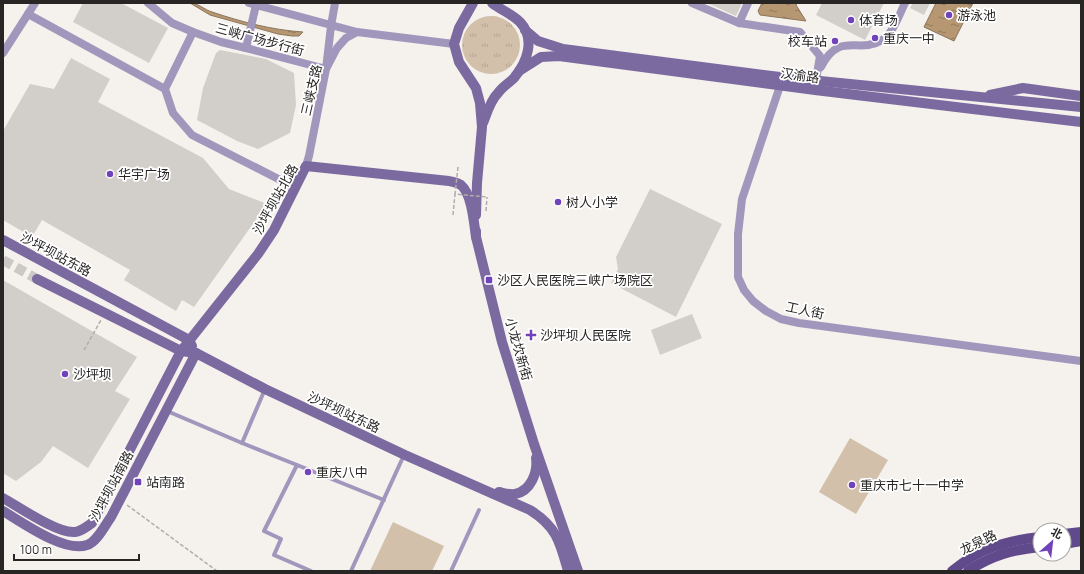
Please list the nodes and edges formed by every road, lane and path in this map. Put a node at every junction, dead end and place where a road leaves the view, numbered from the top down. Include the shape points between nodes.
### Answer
1 (35, 3) edge
2 (148, 3) edge
3 (335, 3) edge
4 (473, 3) edge
5 (492, 3) edge
6 (692, 3) edge
7 (748, 3) edge
8 (905, 3) edge
9 (253, 4) edge
10 (28, 14) junction
11 (739, 23) junction
12 (330, 26) junction
13 (525, 30) junction
14 (193, 32) junction
15 (357, 32) junction
16 (454, 44) junction
17 (246, 48) junction
18 (3, 53) edge
19 (326, 69) junction
20 (519, 71) junction
21 (817, 77) junction
22 (780, 86) junction
23 (164, 89) junction
24 (1081, 96) edge
25 (978, 97) junction
26 (1081, 107) edge
27 (1081, 122) edge
28 (482, 127) junction
29 (306, 166) junction
30 (458, 167) dead end
31 (296, 188) junction
32 (455, 194) junction
33 (486, 211) dead end
34 (453, 214) dead end
35 (476, 237) junction
36 (3, 240) edge
37 (37, 279) tunnel mouth
38 (105, 313) junction
39 (189, 340) junction
40 (84, 350) dead end
41 (181, 352) junction
42 (196, 353) junction
43 (1081, 361) edge
44 (265, 389) junction
45 (165, 411) junction
46 (242, 443) junction
47 (534, 444) junction
48 (405, 454) junction
49 (297, 465) junction
50 (483, 489) junction
51 (3, 498) edge
52 (119, 499) junction
53 (384, 500) junction
54 (479, 510) dead end
55 (3, 511) edge
56 (1032, 538) edge
57 (1032, 548) edge
58 (955, 569) edge
59 (217, 571) edge
60 (311, 571) edge
61 (350, 571) edge
62 (451, 571) edge
63 (568, 571) edge
64 (578, 571) edge
65 (968, 571) edge

1 - 10 street
2 - 14 street, 三峡广场步行街 via 172,23
3 - 12 street
4 - 16 main road via 459,28
5 - 13 main road via 515,18
6 - 11 street
7 - 11 street
8 - 21 street via 891,31 882,40 832,50
9 - 12 street
9 - 17 street
10 - 18 street
10 - 23 street
11 - 21 street via 800,32 820,56
12 - 15 street
12 - 19 street
13 - 20 main road, 小龙坎新街 via 529,46
13 - 21 main road, 汉渝路 via 538,41 563,49 780,77
14 - 17 street, 三峡广场步行街
14 - 23 street
15 - 16 street
15 - 19 street, 三峡支路 via 341,43
16 - 28 main road, 小龙坎新街 via 459,62 476,88
17 - 19 street, 三峡广场步行街
19 - 29 street, 三峡支路
20 - 22 main road, 汉渝路 via 541,57 559,56
20 - 28 main road, 小龙坎新街 via 497,93
21 - 25 main road, 汉渝路
22 - 27 main road, 汉渝路
22 - 43 street, 工人街 via 742,199 738,234 738,277 753,301 781,319 799,323
23 - 31 street via 173,113 192,135
24 - 25 main road via 1023,88
25 - 26 main road, 汉渝路
28 - 35 main road, 小龙坎新街
29 - 31 main road, 沙坪坝站北路
29 - 35 main road, 沙坪坝站北路 via 460,184 469,198
30 - 32 path, bridge
31 - 39 main road, 沙坪坝站北路 via 258,254
32 - 33 path, bridge via 487,197
32 - 34 path
35 - 47 main road, 小龙坎新街 via 502,342
36 - 39 main road, 沙坪坝站东路
37 - 38 main road, 沙坪坝站东路
38 - 40 path
38 - 41 main road, 沙坪坝站东路
39 - 41 main road, 沙坪坝站北路
39 - 42 main road
41 - 42 main road, 沙坪坝站东路
41 - 51 main road, 沙坪坝站南路 via 92,523 74,532 57,529
42 - 44 main road, 沙坪坝站东路
42 - 45 main road, 沙坪坝站南路
44 - 46 lane
44 - 48 main road, 沙坪坝站东路
45 - 46 lane
45 - 52 main road, 沙坪坝站南路
46 - 49 lane
47 - 50 main road via 536,473 527,487 515,494
47 - 64 main road, 小龙坎新街
48 - 50 main road, 沙坪坝站东路
48 - 53 lane
49 - 53 lane
49 - 60 lane via 264,531 281,539 274,555
50 - 63 main road via 530,510 548,524 560,543
52 - 55 main road, 沙坪坝站南路 via 111,517 88,545 61,544
52 - 59 path
53 - 61 lane
54 - 62 lane
56 - 58 main road, 龙泉路 via 994,546
57 - 65 main road, 龙泉路 via 1014,550 980,562

